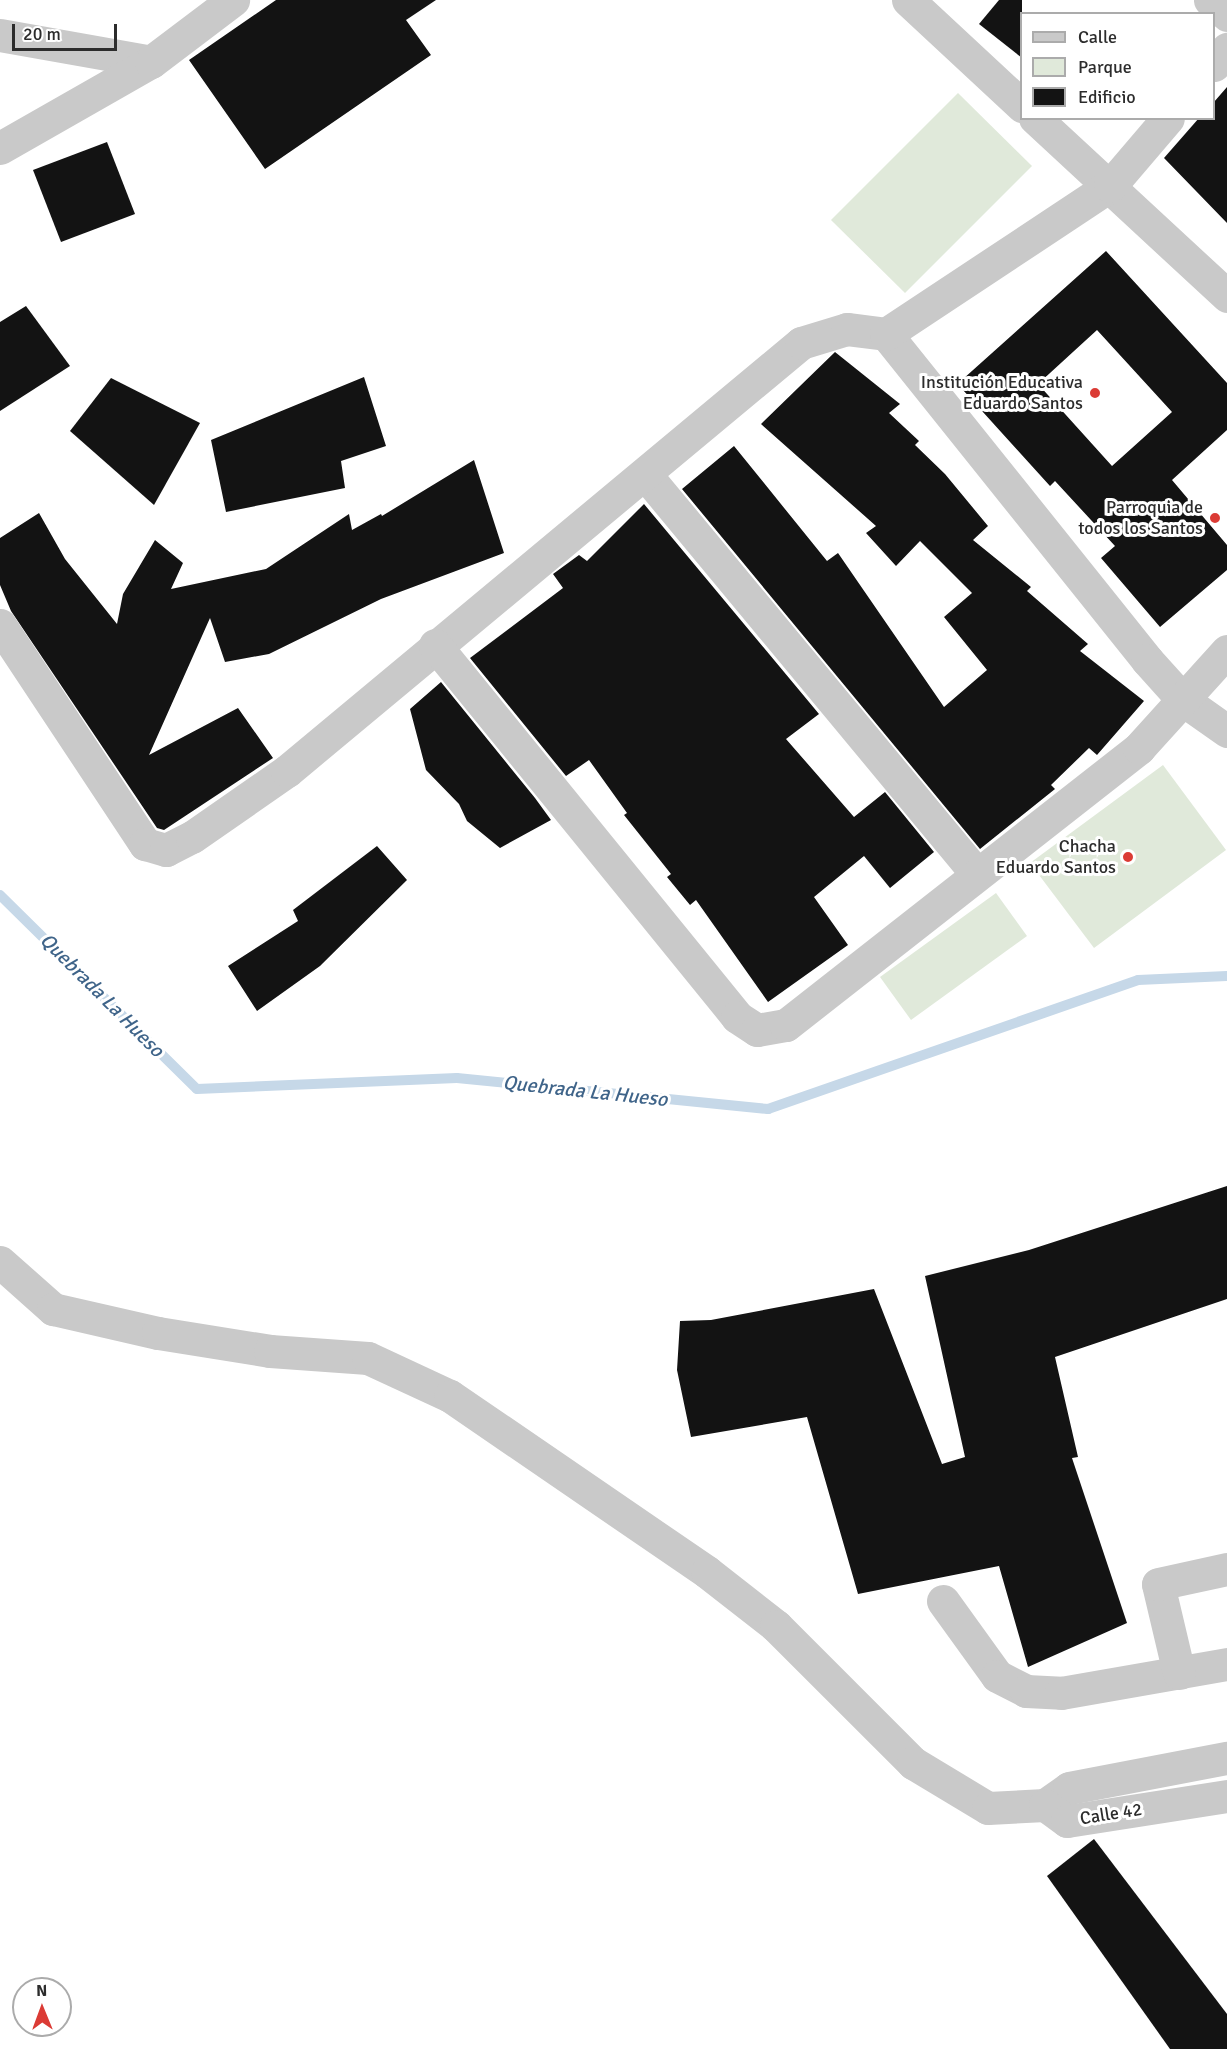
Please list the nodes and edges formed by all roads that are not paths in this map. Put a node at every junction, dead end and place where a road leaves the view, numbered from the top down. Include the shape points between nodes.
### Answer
1 (232, 0) edge
2 (908, 0) edge
3 (1210, 0) edge
4 (1227, 15) edge
5 (0, 35) edge
6 (1227, 49) edge
7 (151, 62) junction
8 (1215, 64) edge
9 (1020, 104) edge
10 (1037, 120) edge
11 (1166, 120) edge
12 (0, 148) edge
13 (1110, 186) junction
14 (1227, 297) edge
15 (886, 334) junction
16 (645, 474) junction
17 (0, 625) edge
18 (435, 645) junction
19 (1227, 651) edge
20 (1183, 700) junction
21 (1227, 731) edge
22 (976, 873) junction
23 (0, 1262) edge
24 (1227, 1569) edge
25 (943, 1601) dead end
26 (1227, 1664) edge
27 (1179, 1673) junction
28 (1227, 1758) edge
29 (1227, 1796) edge
30 (1045, 1805) junction

1 - 7 street
2 - 9 street
3 - 4 street
5 - 7 street
6 - 8 street
7 - 12 street
10 - 13 street
11 - 13 street
13 - 14 street
13 - 15 street
15 - 16 street via 848,329 801,343
15 - 20 street
16 - 18 street
16 - 22 street
17 - 18 street via 145,844 166,850 192,837 287,771
18 - 22 street via 737,1017 757,1030 786,1025
19 - 20 street
20 - 21 street
20 - 22 street via 1139,748
23 - 30 street via 53,1309 158,1333 270,1351 368,1358 450,1396 706,1572 776,1626 913,1763 988,1808
24 - 27 street via 1158,1584
25 - 27 street via 997,1676 1026,1691 1061,1693
26 - 27 street
28 - 30 street, Calle 42 via 1069,1788
29 - 30 street, Calle 42 via 1067,1821

